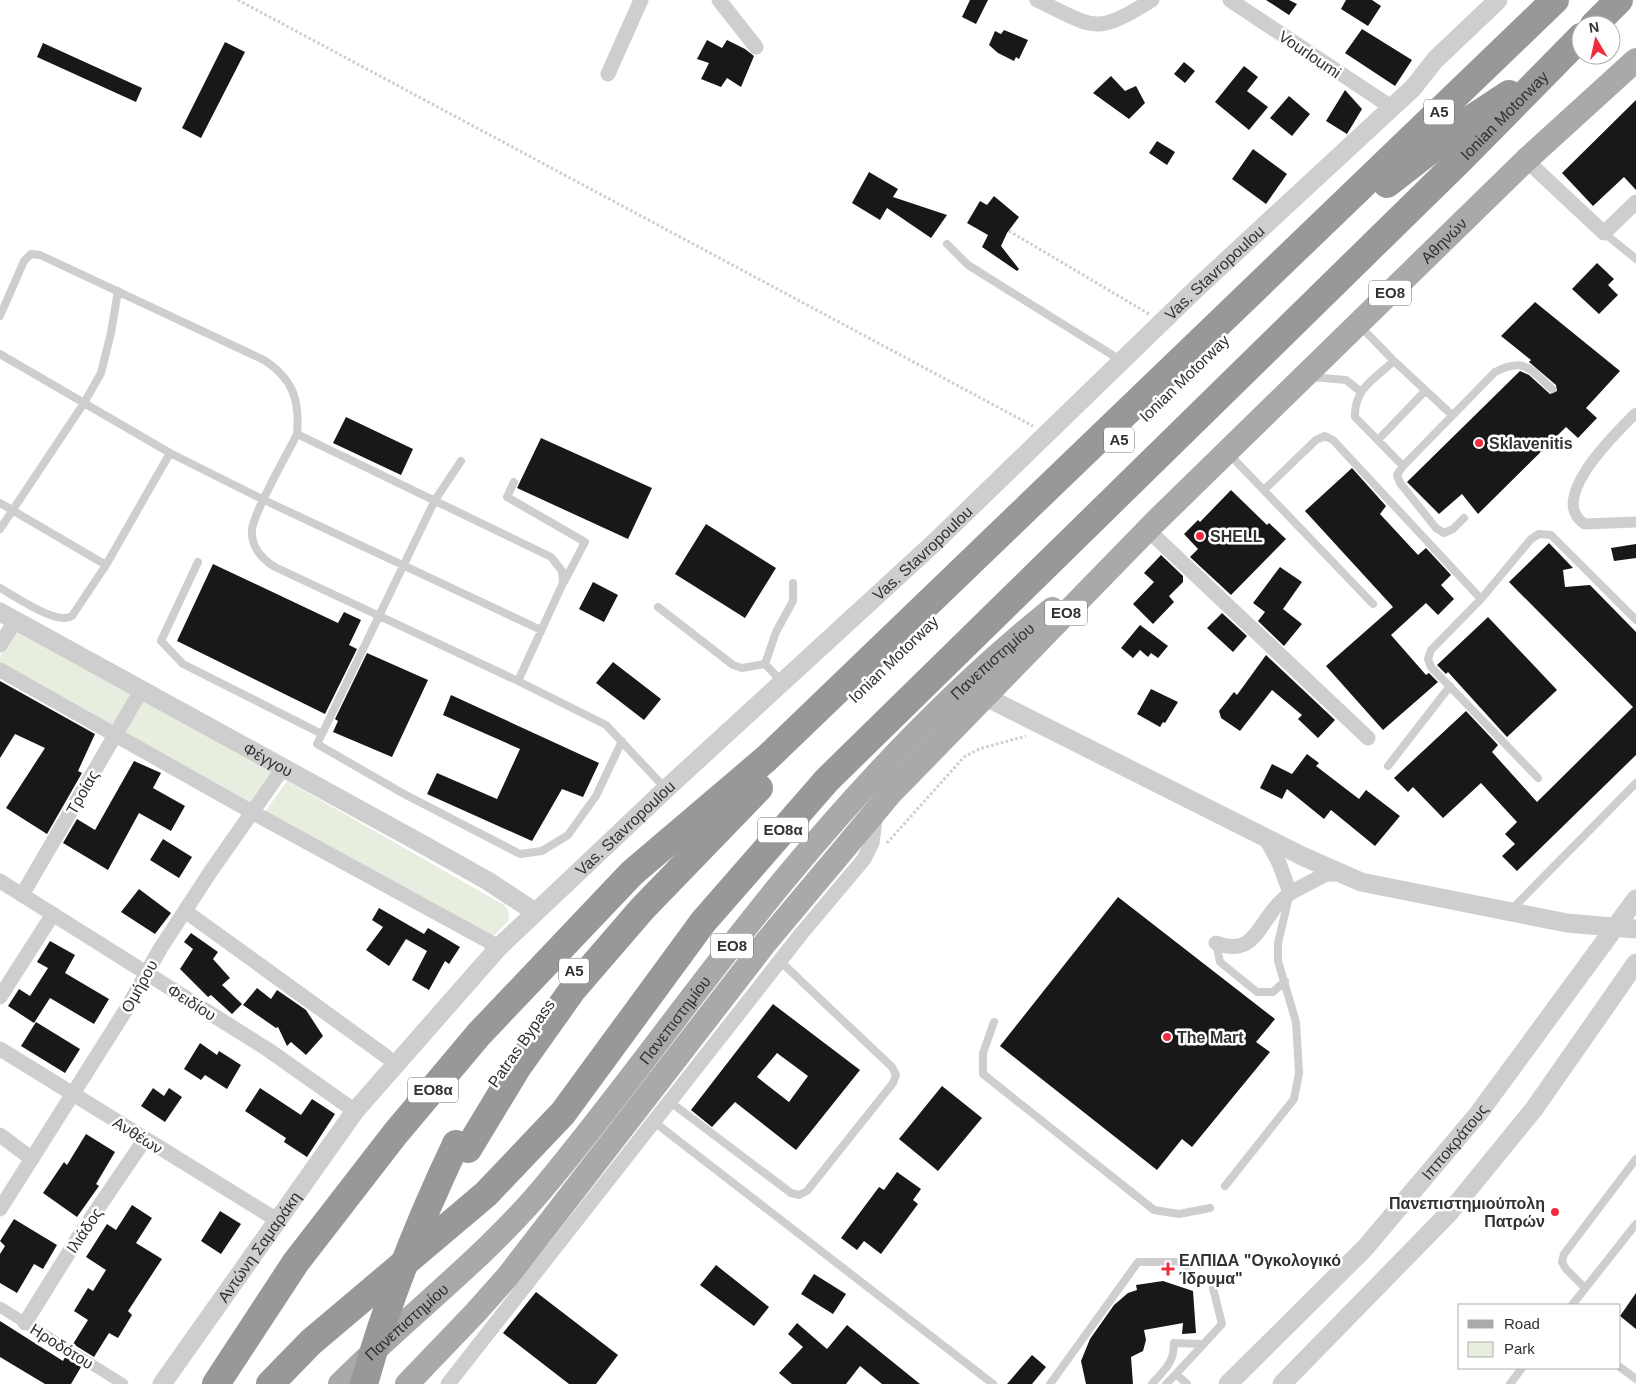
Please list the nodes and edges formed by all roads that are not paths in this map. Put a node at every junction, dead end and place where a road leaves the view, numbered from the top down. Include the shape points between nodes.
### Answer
1 (641, 0) edge
2 (719, 0) edge
3 (1037, 0) edge
4 (1152, 0) edge
5 (1230, 0) edge
6 (1498, 0) edge
7 (1555, 0) edge
8 (1619, 0) edge
9 (1604, 15) edge
10 (756, 47) dead end
11 (1571, 48) edge
12 (1636, 51) edge
13 (1558, 60) junction
14 (1629, 67) edge
15 (608, 74) dead end
16 (1391, 107) junction
17 (1526, 160) junction
18 (1636, 202) edge
19 (1604, 233) junction
20 (947, 244) dead end
21 (1636, 259) edge
22 (118, 291) junction
23 (0, 316) edge
24 (1358, 324) junction
25 (0, 354) edge
26 (1122, 361) junction
27 (1394, 361) junction
28 (1304, 376) junction
29 (1552, 389) dead end
30 (1360, 391) junction
31 (1426, 391) junction
32 (84, 403) junction
33 (1636, 412) edge
34 (1452, 415) junction
35 (297, 434) junction
36 (1378, 440) junction
37 (170, 452) junction
38 (1227, 452) junction
39 (461, 461) dead end
40 (1403, 466) junction
41 (514, 482) dead end
42 (1264, 490) junction
43 (264, 500) junction
44 (435, 500) junction
45 (0, 503) edge
46 (12, 510) junction
47 (1464, 518) dead end
48 (1636, 522) edge
49 (0, 529) edge
50 (1148, 530) junction
51 (198, 562) dead end
52 (106, 565) junction
53 (403, 566) junction
54 (563, 583) junction
55 (793, 583) dead end
56 (0, 588) edge
57 (1481, 599) junction
58 (1373, 604) dead end
59 (658, 607) dead end
60 (8, 616) edge
61 (378, 616) junction
62 (1636, 620) edge
63 (541, 630) junction
64 (0, 645) edge
65 (765, 664) junction
66 (0, 670) edge
67 (518, 680) junction
68 (783, 682) junction
69 (964, 686) junction
70 (1450, 686) junction
71 (142, 689) junction
72 (985, 697) junction
73 (322, 734) junction
74 (116, 735) junction
75 (1368, 738) dead end
76 (622, 741) junction
77 (767, 758) junction
78 (1388, 766) dead end
79 (283, 768) junction
80 (1538, 778) dead end
81 (827, 780) joint
82 (1636, 783) edge
83 (666, 789) junction
84 (876, 811) junction
85 (252, 812) junction
86 (1265, 837) junction
87 (702, 847) joint
88 (1341, 874) junction
89 (0, 881) edge
90 (1290, 892) junction
91 (22, 895) junction
92 (1636, 899) edge
93 (184, 911) junction
94 (535, 912) junction
95 (1509, 912) junction
96 (53, 914) junction
97 (1615, 928) junction
98 (1636, 929) edge
99 (1216, 943) joint
100 (499, 947) junction
101 (781, 962) junction
102 (1636, 963) edge
103 (146, 974) junction
104 (1285, 981) junction
105 (0, 997) edge
106 (994, 1022) dead end
107 (0, 1049) edge
108 (386, 1057) dead end
109 (72, 1094) junction
110 (669, 1101) junction
111 (355, 1111) junction
112 (653, 1121) junction
113 (0, 1136) edge
114 (145, 1139) junction
115 (462, 1146) junction
116 (32, 1159) junction
117 (1636, 1159) edge
118 (1225, 1186) dead end
119 (1210, 1208) dead end
120 (0, 1209) edge
121 (277, 1220) junction
122 (1636, 1224) edge
123 (1190, 1278) dead end
124 (1213, 1288) dead end
125 (1586, 1288) junction
126 (1573, 1304) edge
127 (0, 1307) edge
128 (25, 1323) junction
129 (1203, 1344) junction
130 (1621, 1367) edge
131 (1521, 1369) edge
132 (1176, 1374) junction
133 (1636, 1380) edge
134 (123, 1384) edge
135 (162, 1384) edge
136 (216, 1384) edge
137 (270, 1384) edge
138 (340, 1384) edge
139 (364, 1384) edge
140 (380, 1384) edge
141 (407, 1384) edge
142 (448, 1384) edge
143 (993, 1384) edge
144 (1050, 1384) edge
145 (1152, 1384) edge
146 (1166, 1384) edge
147 (1187, 1384) edge
148 (1228, 1384) edge
149 (1282, 1384) edge
150 (1510, 1384) edge

1 - 15 street
2 - 10 street
3 - 4 street via 1100,26 1122,19
5 - 16 street, Vourloumi
6 - 16 street, Vas. Stavropoulou
7 - 77 highway, Ionian Motorway / Α5
8 - 9 highway
11 - 13 highway, Ionian Motorway / Α5
12 - 14 street
13 - 81 highway, Ionian Motorway / Α5
13 - 87 highway, Ionian Motorway / Α5 via 1468,121 1376,193 736,810
14 - 17 main road, Αθηνών / ΕΟ8
16 - 26 street, Vas. Stavropoulou
17 - 19 street
17 - 24 main road, Αθηνών / ΕΟ8
18 - 19 street
19 - 21 lane
20 - 26 lane via 973,268
22 - 23 lane via 40,254 31,254 24,260
22 - 32 lane via 112,333 101,373
22 - 35 lane via 278,369 294,394 299,416
24 - 27 lane
24 - 28 main road, Αθηνών / ΕΟ8
25 - 32 lane
26 - 68 street, Vas. Stavropoulou via 934,543
27 - 30 lane
27 - 31 lane
28 - 30 lane via 1346,380
28 - 38 main road, Αθηνών / ΕΟ8
29 - 34 lane via 1527,367 1511,364 1495,372
30 - 36 lane via 1355,417
31 - 34 lane
31 - 36 lane
32 - 37 lane
32 - 46 lane
33 - 48 street via 1584,472 1576,488 1574,504 1576,516 1585,524
34 - 40 lane
35 - 43 lane
35 - 44 lane
36 - 40 lane
37 - 43 lane
37 - 52 lane
38 - 42 lane
38 - 50 main road, Αθηνών / ΕΟ8
39 - 44 lane
40 - 47 lane via 1397,475 1400,483 1436,528 1444,533
41 - 54 lane via 507,497 586,542
42 - 57 lane via 1316,440 1325,436 1333,440
42 - 58 lane
43 - 53 lane
43 - 61 lane via 252,528 255,547 262,558
44 - 53 lane
44 - 54 lane via 551,557 562,571
45 - 46 lane
46 - 49 lane
46 - 52 lane
50 - 69 main road, Πανεπιστημίου / ΕΟ8
50 - 72 main road, Πανεπιστημίου / ΕΟ8
50 - 75 street
51 - 73 lane via 161,641 183,664
52 - 56 lane via 76,612 68,619 55,618
53 - 61 lane
53 - 63 lane
54 - 63 lane
55 - 65 lane via 793,601 776,632
57 - 62 lane via 1531,539 1539,534 1551,535
57 - 70 lane via 1431,650 1428,658 1431,666
59 - 65 lane via 733,665 742,668
60 - 64 street
60 - 71 street, Φέγγου
61 - 67 lane
61 - 73 lane
63 - 67 lane
65 - 68 lane
66 - 74 street
67 - 76 lane via 606,725
68 - 83 street, Vas. Stavropoulou
69 - 72 street
69 - 138 main road, Πανεπιστημίου / ΕΟ8 via 877,774 789,874 547,1184 482,1251
70 - 78 lane
70 - 80 lane
71 - 74 street, Τροίας
71 - 79 street, Φέγγου
72 - 84 main road, Πανεπιστημίου / ΕΟ8
72 - 86 street
73 - 76 lane via 317,744 404,794 520,854 542,851 568,835 596,796
74 - 85 street
74 - 91 street, Τροίας
76 - 83 lane
77 - 115 highway, Patras Bypass / Α5 via 718,818 659,875 563,984 479,1103
77 - 136 highway, ΕΟ8α via 632,873 479,1034 311,1242
79 - 85 street, Ομήρου
79 - 94 street, Φέγγου via 488,881
81 - 137 highway, ΕΟ8α via 703,922 546,1133 486,1194 311,1342
82 - 95 lane
83 - 94 street, Vas. Stavropoulou
84 - 101 street via 869,851 800,934
84 - 141 main road, Πανεπιστημίου / ΕΟ8 via 766,942 508,1276
85 - 93 street, Ομήρου
85 - 100 street
86 - 88 street
86 - 90 street
87 - 115 highway, Patras Bypass / Α5 via 642,909 573,989
88 - 90 street via 1326,874
88 - 95 street via 1361,882
89 - 91 street, Φειδίου
90 - 99 street via 1252,940 1238,947
90 - 104 lane via 1278,943 1278,961
91 - 96 street, Φειδίου
92 - 97 street, Ιπποκράτους
93 - 103 street, Ομήρου
93 - 108 street
94 - 100 street, Vas. Stavropoulou
95 - 97 street
96 - 103 street, Φειδίου
96 - 105 street
97 - 98 street
97 - 148 street, Ιπποκράτους via 1478,1114 1365,1248
99 - 104 lane via 1220,962 1258,992 1273,992
100 - 111 street, Vas. Stavropoulou
101 - 110 street
101 - 110 lane via 892,1067 896,1075 807,1191 799,1195 790,1193
102 - 149 street via 1534,1109 1450,1212
103 - 109 street, Ομήρου
103 - 111 street, Φειδίου via 267,1049
104 - 118 lane via 1296,1022 1299,1073 1294,1099
106 - 119 lane via 983,1052 983,1074 1154,1210 1179,1214
107 - 109 street, Ανθέων
109 - 114 street, Ανθέων
109 - 116 street, Ομήρου
110 - 112 street
111 - 121 street, Αντώνη Σαμαράκη
112 - 142 street
112 - 143 lane
113 - 116 street
114 - 121 street, Ανθέων
114 - 128 street, Ιλιάδος
115 - 139 highway, Patras Bypass / Α5, bridge via 434,1191 394,1287
115 - 140 highway, Patras Bypass / Α5 via 407,1293
116 - 120 street, Ομήρου
117 - 125 lane via 1564,1254 1562,1262 1566,1270
121 - 135 street, Αντώνη Σαμαράκη
122 - 125 lane
123 - 144 lane via 1185,1262 1138,1262
124 - 129 lane via 1222,1324
125 - 126 lane
127 - 128 street, Ηροδότου
128 - 134 street, Ηροδότου
129 - 132 lane
129 - 145 lane via 1174,1343 1171,1362
130 - 133 lane
131 - 150 lane
132 - 146 lane
132 - 147 lane

